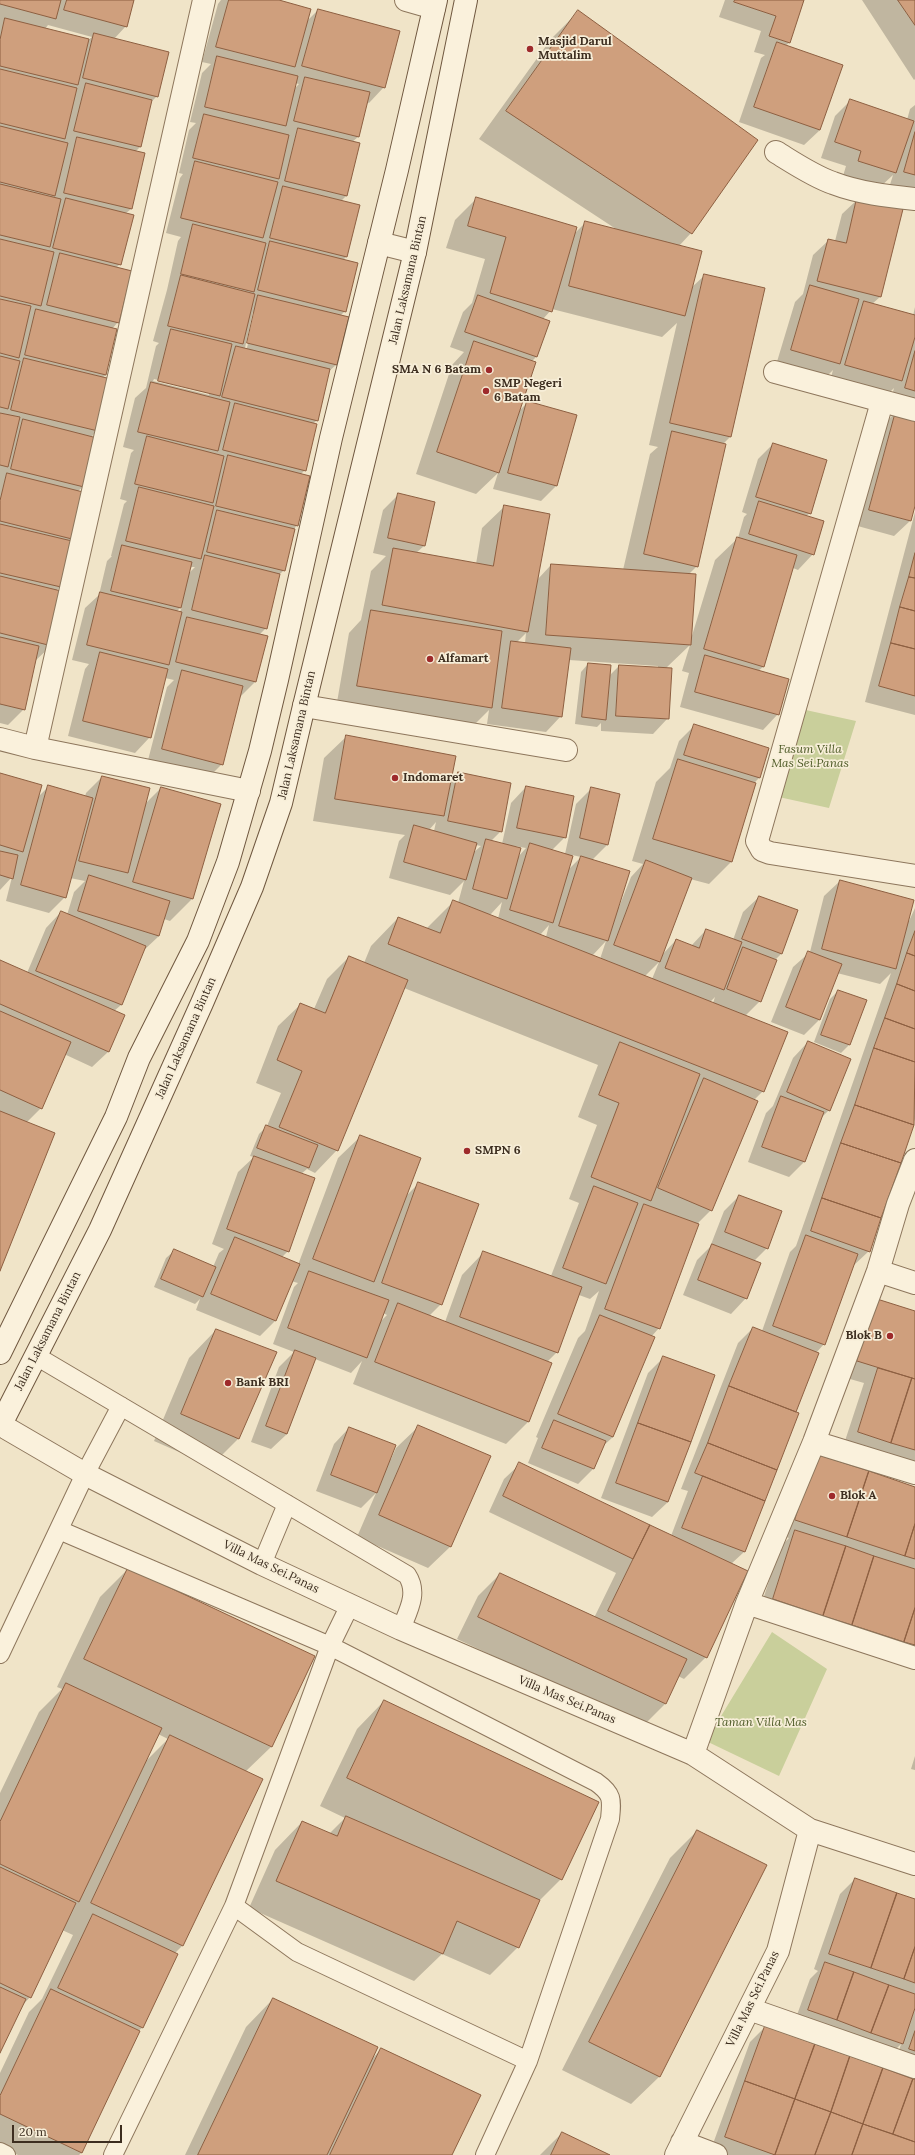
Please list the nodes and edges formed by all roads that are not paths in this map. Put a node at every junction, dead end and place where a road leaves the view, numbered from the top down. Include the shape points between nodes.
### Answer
1 (204, 0) edge
2 (406, 0) edge
3 (466, 0) edge
4 (435, 4) edge
5 (776, 152) dead end
6 (915, 199) edge
7 (379, 243) junction
8 (416, 252) junction
9 (775, 372) dead end
10 (882, 402) junction
11 (915, 410) edge
12 (304, 706) junction
13 (0, 739) edge
14 (35, 748) junction
15 (566, 750) dead end
16 (249, 791) junction
17 (915, 876) edge
18 (915, 1160) edge
19 (907, 1206) edge
20 (878, 1271) junction
21 (915, 1283) edge
22 (0, 1353) edge
23 (36, 1356) junction
24 (122, 1406) junction
25 (0, 1425) edge
26 (814, 1442) junction
27 (915, 1473) edge
28 (85, 1474) junction
29 (287, 1504) junction
30 (58, 1530) junction
31 (262, 1564) junction
32 (747, 1603) junction
33 (350, 1605) junction
34 (401, 1629) junction
35 (330, 1646) junction
36 (0, 1654) edge
37 (915, 1658) edge
38 (693, 1754) junction
39 (810, 1830) junction
40 (915, 1864) edge
41 (234, 1906) junction
42 (749, 2009) junction
43 (528, 2061) junction
44 (915, 2067) edge
45 (679, 2149) edge
46 (0, 2152) edge
47 (6, 2155) edge
48 (113, 2155) edge
49 (485, 2155) edge
50 (716, 2155) edge

1 - 14 street
2 - 4 street
3 - 8 street, Jalan Laksamana Bintan
4 - 7 street
5 - 6 street via 804,170 832,183 865,193
7 - 8 street
7 - 16 street
8 - 12 street, Jalan Laksamana Bintan
9 - 10 street
10 - 11 street
10 - 17 street via 757,841 762,850 770,853
12 - 15 street
12 - 23 street, Jalan Laksamana Bintan via 281,803 252,887 100,1230
13 - 14 street
14 - 16 street
16 - 22 street via 228,862 198,941 139,1058 116,1117
18 - 19 street
19 - 20 street
20 - 21 street
20 - 26 street
23 - 24 lane
23 - 25 street, Jalan Laksamana Bintan
24 - 28 lane
24 - 29 lane
25 - 28 street, Villa Mas Sei.Panas
26 - 27 street
26 - 32 street
28 - 30 lane
28 - 31 street, Villa Mas Sei.Panas
29 - 31 lane
29 - 34 lane via 408,1575 413,1584 414,1595
30 - 35 lane
30 - 36 lane
31 - 33 street, Villa Mas Sei.Panas
32 - 37 street
32 - 38 street
33 - 34 street, Villa Mas Sei.Panas
33 - 35 lane
34 - 38 street, Villa Mas Sei.Panas
35 - 41 lane
35 - 43 lane via 608,1790 612,1802 610,1819
38 - 39 street, Villa Mas Sei.Panas
39 - 40 street
39 - 42 street, Villa Mas Sei.Panas via 778,1951
41 - 43 lane via 297,1952
41 - 48 lane
42 - 44 street
42 - 45 street, Villa Mas Sei.Panas
43 - 49 lane
45 - 50 street
46 - 47 lane

